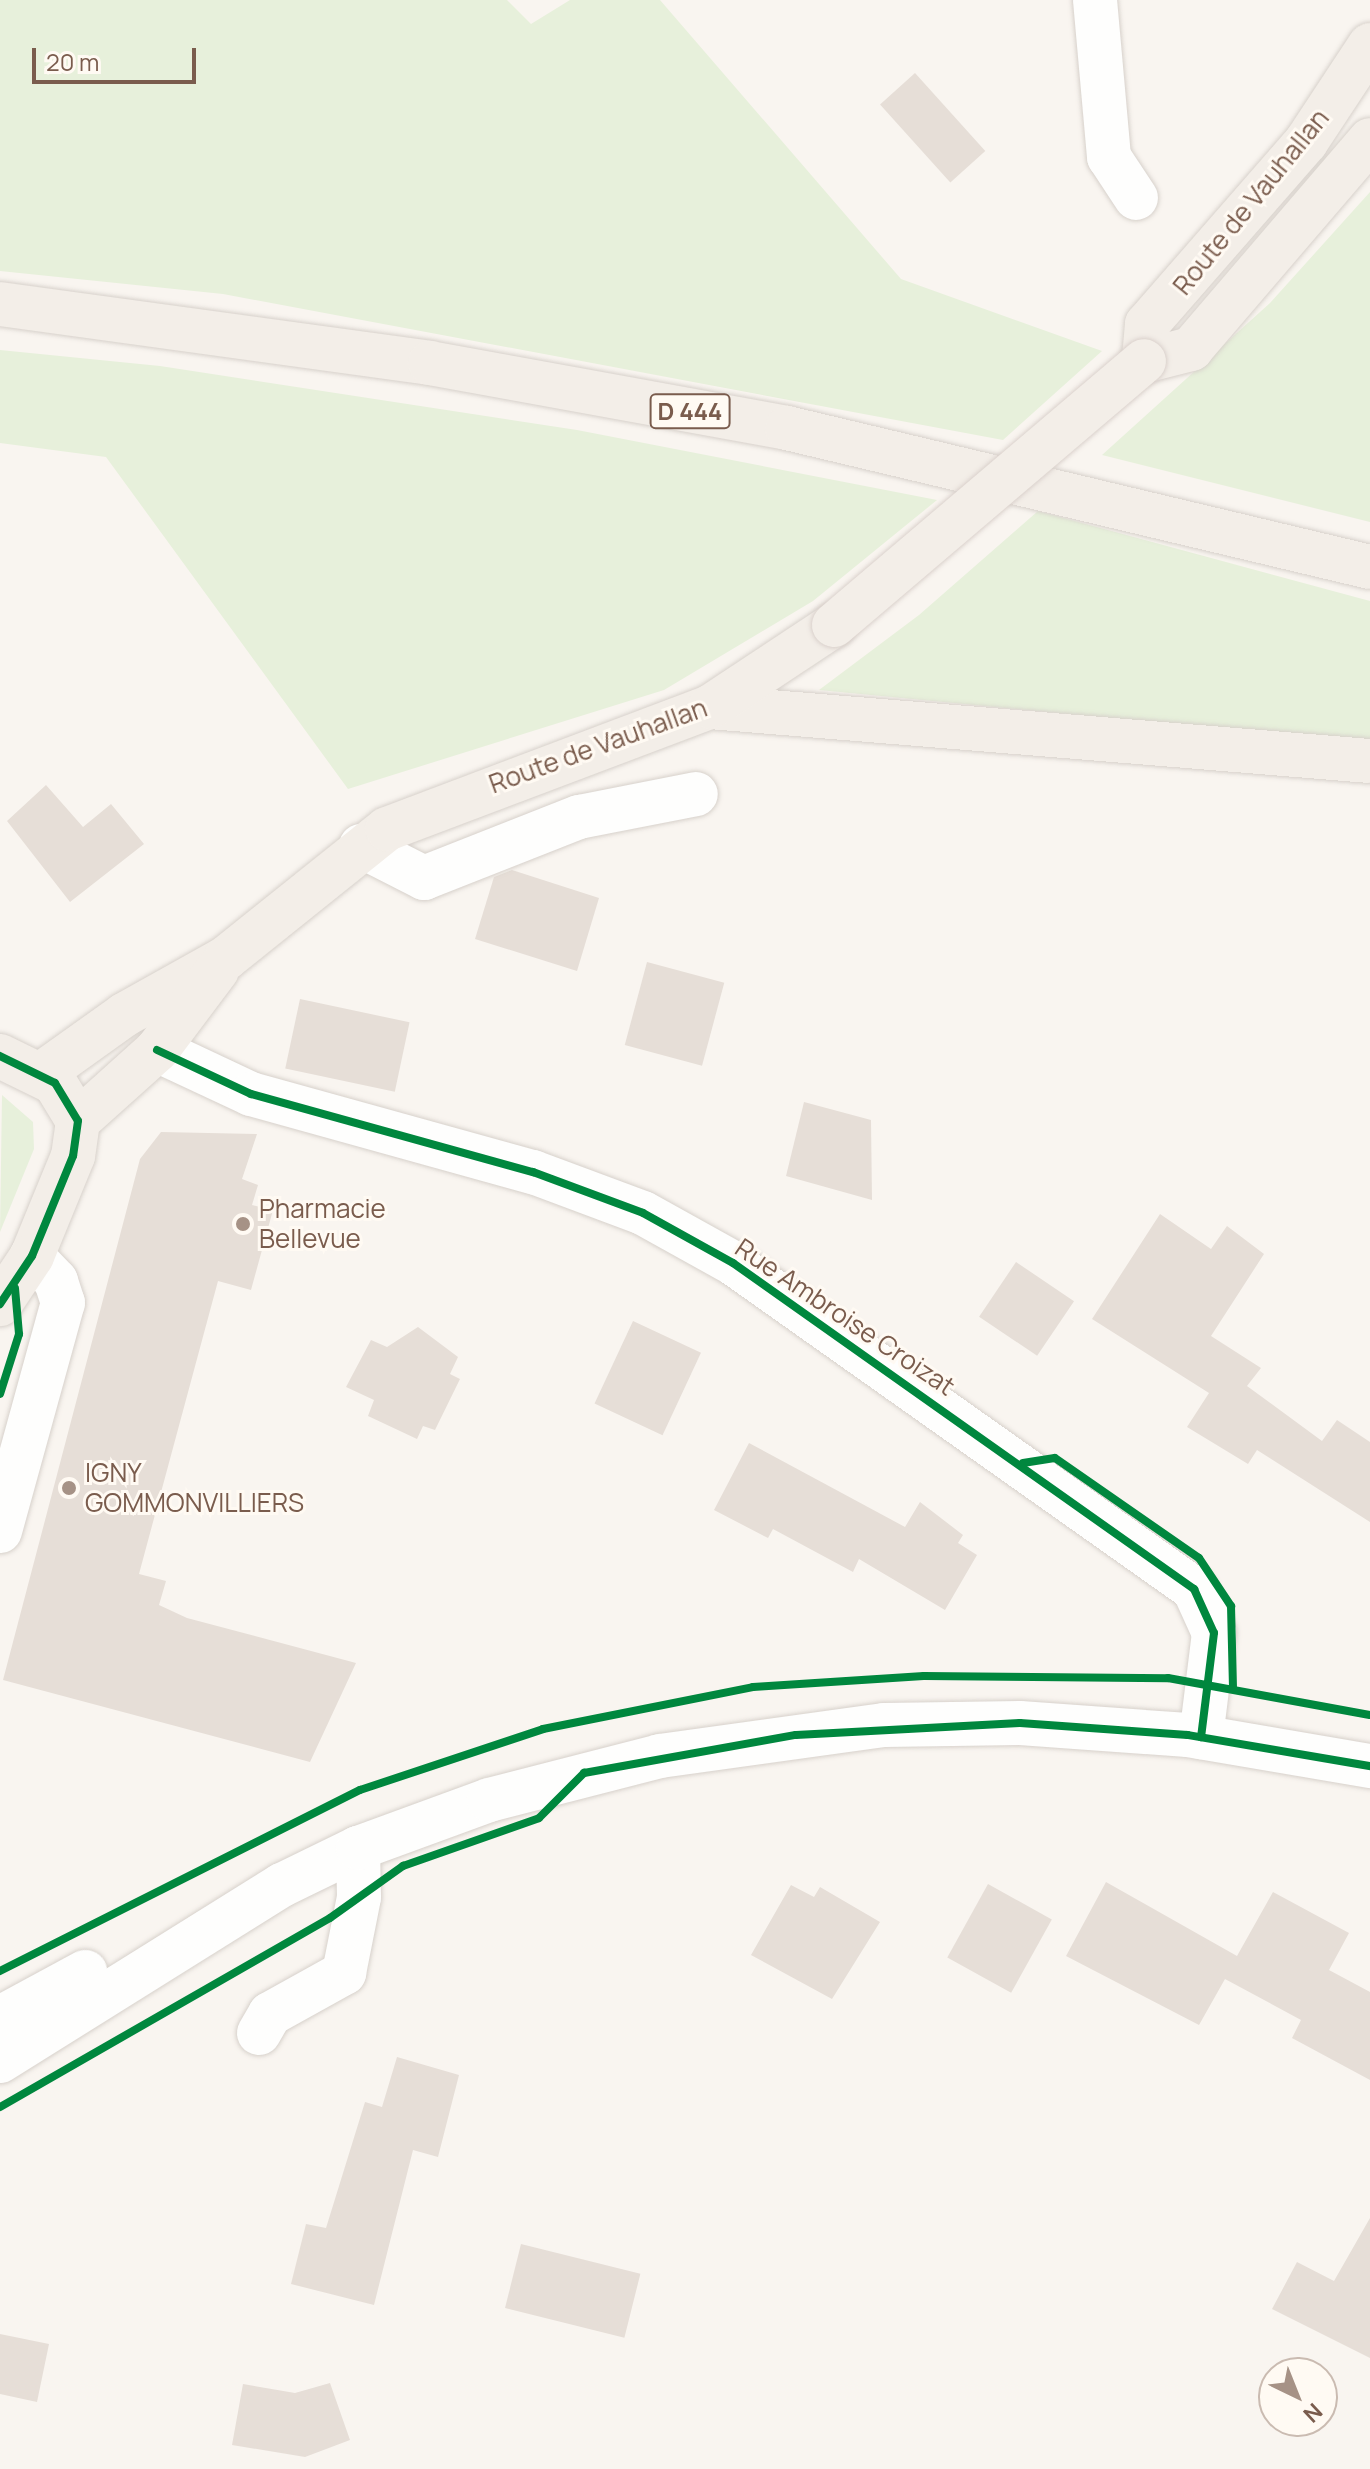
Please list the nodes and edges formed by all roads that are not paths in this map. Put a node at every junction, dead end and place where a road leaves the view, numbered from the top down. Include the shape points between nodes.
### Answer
1 (1095, 0) edge
2 (1370, 45) edge
3 (1370, 140) edge
4 (1136, 198) dead end
5 (0, 304) edge
6 (1144, 361) junction
7 (1370, 567) edge
8 (710, 707) junction
9 (1370, 761) edge
10 (696, 794) dead end
11 (361, 846) junction
12 (226, 958) junction
13 (157, 1050) junction
14 (1, 1055) edge
15 (43, 1073) junction
16 (78, 1121) junction
17 (32, 1256) junction
18 (0, 1304) edge
19 (0, 1531) edge
20 (1195, 1736) junction
21 (1370, 1766) edge
22 (358, 1848) junction
23 (282, 1885) junction
24 (0, 2018) edge
25 (259, 2033) dead end
26 (0, 2061) edge

1 - 4 street via 1109,157
2 - 6 main road, Route de Vauhallan via 1306,142 1147,324
3 - 6 main road, Route de Vauhallan via 1191,349
5 - 7 main road, D 444 via 430,363 787,428
6 - 8 main road, Route de Vauhallan, bridge via 834,625
8 - 9 main road
8 - 11 main road, Route de Vauhallan via 432,807
10 - 11 street via 579,817 424,878
11 - 12 main road, Route de Vauhallan
12 - 13 main road, Route de Vauhallan
12 - 15 main road, Route de Vauhallan via 124,1015
13 - 16 main road, Route de Vauhallan
13 - 20 street, Rue Ambroise Croizat via 251,1094 533,1172 643,1213 733,1263 1194,1589 1214,1633
14 - 15 main road
15 - 16 main road via 68,1098
16 - 17 main road via 73,1156
17 - 18 main road
17 - 19 street via 56,1281 63,1303
20 - 21 street
20 - 22 street via 1020,1723 884,1725 725,1744 571,1777
22 - 23 street
22 - 25 street via 359,1897 344,1973 270,2014
23 - 24 street via 222,1893
23 - 26 street

